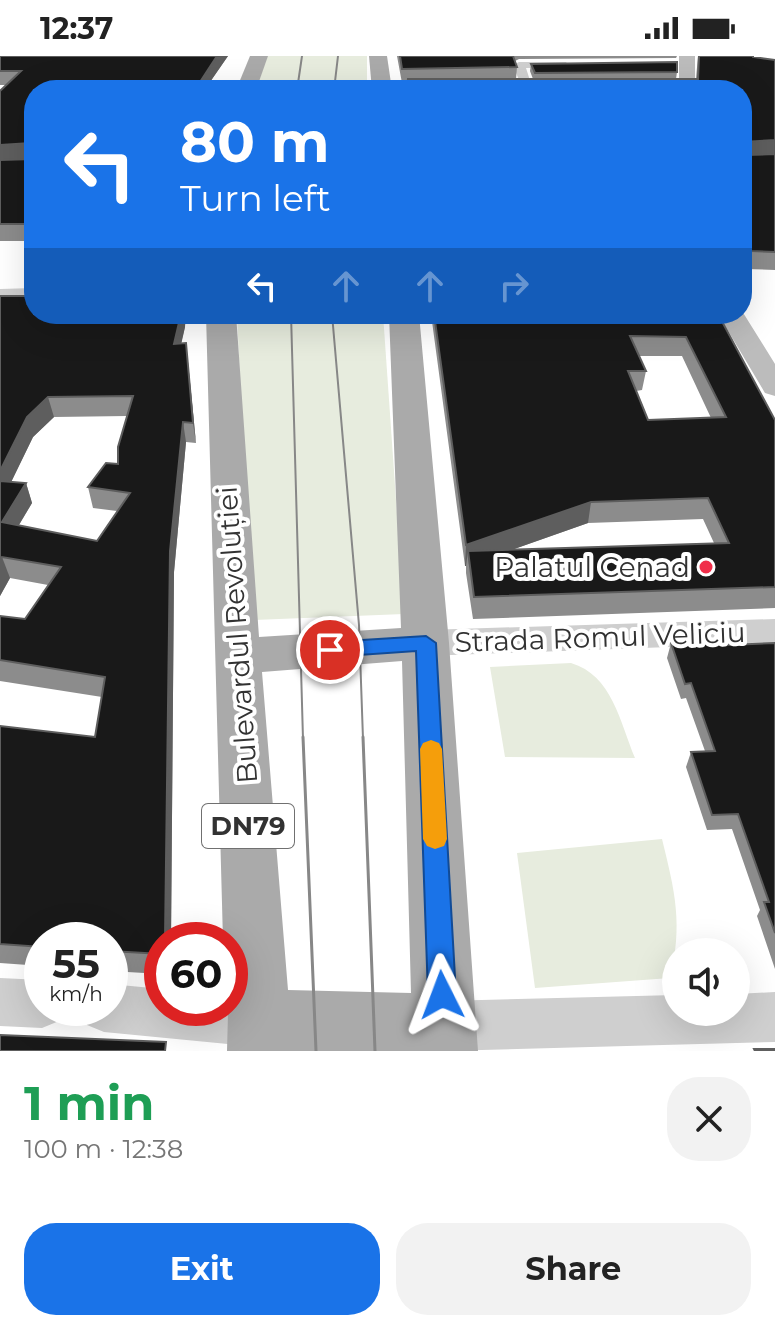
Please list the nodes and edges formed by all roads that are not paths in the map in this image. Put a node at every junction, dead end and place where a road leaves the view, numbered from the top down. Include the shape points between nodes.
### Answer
1 (259, 56) edge
2 (378, 56) edge
3 (578, 64) edge
4 (250, 80) edge
5 (381, 80) edge
6 (528, 80) edge
7 (24, 293) edge
8 (0, 294) edge
9 (221, 324) edge
10 (405, 324) edge
11 (737, 324) edge
12 (775, 387) edge
13 (775, 631) edge
14 (426, 643) junction
15 (240, 656) junction
16 (0, 1002) edge
17 (24, 1003) edge
18 (128, 1012) edge
19 (775, 1017) edge
20 (259, 1036) edge
21 (444, 1039) edge

1 - 4 main road
2 - 5 main road
3 - 6 street via 519,65
7 - 8 street
9 - 15 main road, Bulevardul Revoluției / DN79
10 - 14 main road
11 - 12 main road
13 - 14 street, Strada Romul Veliciu
14 - 15 main road
14 - 21 main road
15 - 20 main road, Bulevardul Revoluției / DN79
16 - 17 street
18 - 20 street
19 - 21 street
20 - 21 main road

